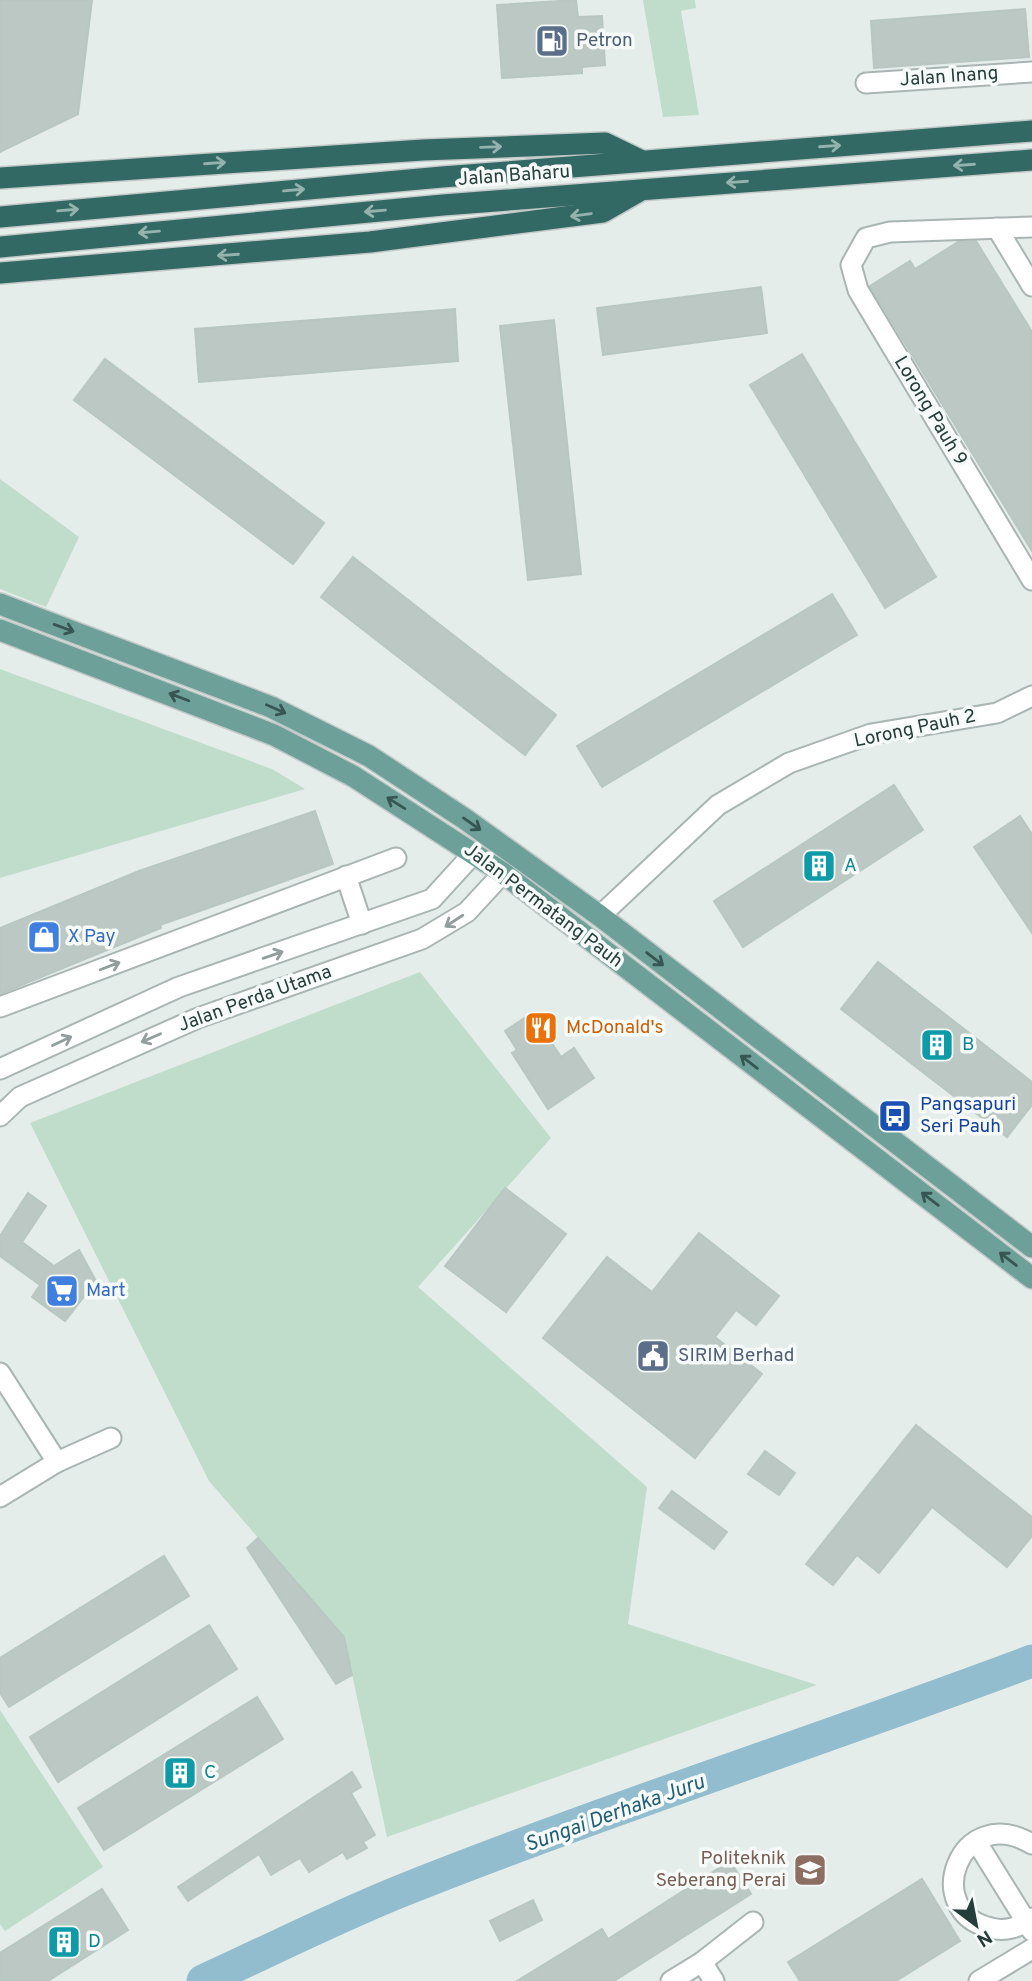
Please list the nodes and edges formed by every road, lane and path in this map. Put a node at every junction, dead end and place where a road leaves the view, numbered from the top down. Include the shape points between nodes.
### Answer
1 (1032, 72) edge
2 (866, 83) dead end
3 (1032, 131) edge
4 (640, 160) junction
5 (1032, 160) edge
6 (0, 178) edge
7 (643, 189) junction
8 (0, 217) edge
9 (1032, 227) edge
10 (997, 228) junction
11 (0, 247) edge
12 (0, 273) edge
13 (1032, 286) edge
14 (1032, 580) edge
15 (0, 604) edge
16 (0, 630) edge
17 (1032, 696) edge
18 (474, 853) junction
19 (396, 858) dead end
20 (503, 873) junction
21 (346, 876) junction
22 (600, 916) junction
23 (362, 924) junction
24 (0, 1007) edge
25 (0, 1069) edge
26 (0, 1116) edge
27 (1032, 1247) edge
28 (1032, 1278) edge
29 (0, 1373) edge
30 (111, 1438) dead end
31 (57, 1462) junction
32 (0, 1497) edge
33 (975, 1840) junction
34 (1032, 1844) edge
35 (753, 1922) dead end
36 (1030, 1924) edge
37 (1032, 1949) edge
38 (702, 1962) junction
39 (671, 1981) edge
40 (714, 1981) edge
41 (979, 1981) edge

1 - 2 street, Jalan Inang
4 -> 3 highway, Jalan Baharu
6 -> 4 highway via 423,150 606,143
8 -> 4 highway, Jalan Baharu
5 -> 7 highway, Jalan Baharu
7 -> 11 highway, Jalan Baharu
7 -> 12 highway via 603,212 296,250
9 - 10 street
10 - 13 street
10 - 14 street, Lorong Pauh 9 via 890,232 866,238 851,265 858,290
15 -> 22 main road, Jalan Permatang Pauh via 271,707 369,756
18 -> 16 main road, Jalan Permatang Pauh via 353,776 274,735
17 - 22 street, Lorong Pauh 2 via 997,713 871,734 789,763 718,805
18 - 20 main road, Jalan Permatang Pauh
18 - 23 street, Jalan Perda Utama via 432,899
19 - 21 street
20 -> 26 street, Jalan Perda Utama via 467,912 422,939 198,1017 20,1097
28 -> 20 main road, Jalan Permatang Pauh
21 - 23 street
24 -> 21 street
22 -> 27 main road, Jalan Permatang Pauh
25 -> 23 street, Jalan Perda Utama via 179,987
29 - 31 street
30 - 31 street
31 - 32 street
33 - 34 street via 1005,1833
33 - 36 street
33 - 36 street via 955,1867 953,1883 961,1907 978,1924 994,1929
35 - 38 street
37 - 41 street
38 - 39 street
38 - 40 street

